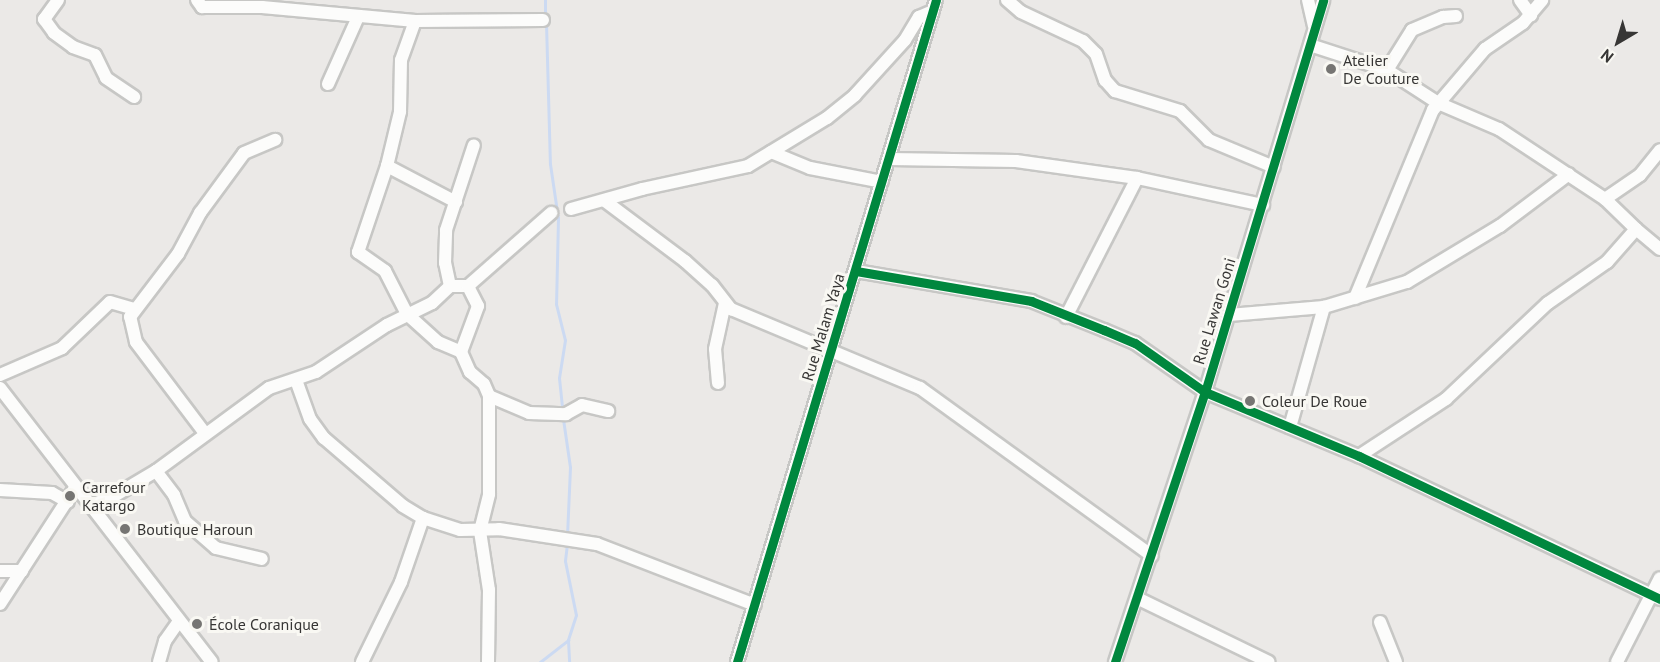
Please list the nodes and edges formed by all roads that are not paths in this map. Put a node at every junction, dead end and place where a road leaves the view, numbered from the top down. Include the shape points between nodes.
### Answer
1 (58, 0) edge
2 (197, 0) edge
3 (1007, 0) edge
4 (1308, 0) edge
5 (1323, 0) edge
6 (1520, 0) edge
7 (1542, 0) edge
8 (935, 5) edge
9 (1531, 15) junction
10 (1456, 16) dead end
11 (358, 17) junction
12 (543, 20) dead end
13 (415, 21) junction
14 (1315, 27) junction
15 (1310, 45) junction
16 (1387, 70) junction
17 (328, 84) dead end
18 (134, 97) dead end
19 (1438, 103) junction
20 (275, 140) dead end
21 (474, 145) dead end
22 (1660, 150) edge
23 (771, 152) junction
24 (890, 159) junction
25 (387, 166) junction
26 (1274, 167) junction
27 (1569, 174) junction
28 (1137, 178) junction
29 (882, 182) junction
30 (1605, 199) junction
31 (605, 201) junction
32 (456, 202) junction
33 (1263, 205) junction
34 (571, 209) dead end
35 (550, 213) dead end
36 (1636, 229) junction
37 (1660, 249) edge
38 (856, 271) junction
39 (450, 286) junction
40 (468, 286) junction
41 (1355, 298) junction
42 (725, 303) junction
43 (1324, 307) junction
44 (135, 309) junction
45 (407, 314) junction
46 (1229, 315) junction
47 (1066, 317) junction
48 (833, 348) junction
49 (461, 352) junction
50 (0, 375) edge
51 (296, 380) junction
52 (718, 383) dead end
53 (0, 388) edge
54 (1204, 392) junction
55 (489, 396) junction
56 (608, 411) dead end
57 (1290, 427) junction
58 (204, 432) junction
59 (1359, 456) junction
60 (156, 471) junction
61 (75, 488) junction
62 (0, 490) edge
63 (68, 502) junction
64 (91, 505) junction
65 (423, 518) junction
66 (480, 531) junction
67 (1152, 556) junction
68 (262, 559) dead end
69 (0, 571) edge
70 (22, 571) junction
71 (1660, 579) edge
72 (1656, 597) edge
73 (1139, 598) junction
74 (0, 604) edge
75 (755, 606) junction
76 (179, 621) junction
77 (1380, 622) dead end
78 (159, 662) edge
79 (212, 662) edge
80 (362, 662) edge
81 (488, 662) edge
82 (737, 662) edge
83 (1115, 662) edge
84 (1269, 662) edge
85 (1396, 662) edge
86 (1617, 662) edge

1 - 18 street via 45,19 54,33 94,55 106,78
2 - 11 street via 202,7 262,7
3 - 26 street via 1021,12 1083,41 1096,54 1105,80 1115,91 1180,111 1209,140
4 - 14 street
5 - 14 street, Rue Lawan Goni
6 - 9 street
7 - 9 street
8 - 23 street via 919,17 905,40 855,95 827,118
8 - 24 street, Rue Malam Yaya
9 - 19 street via 1485,49
10 - 16 street via 1412,30
11 - 13 street
11 - 17 street
12 - 13 street
13 - 25 street via 401,60 400,112
14 - 15 street, Rue Lawan Goni
15 - 16 street
15 - 26 street, Rue Lawan Goni
16 - 19 street
19 - 27 street via 1499,129
19 - 41 street via 1422,130
20 - 44 street via 244,153 200,213 178,254
21 - 32 street
22 - 30 street via 1640,175
23 - 29 street via 810,168
23 - 31 street via 738,171 689,178
24 - 28 street via 1016,161
24 - 29 street, Rue Malam Yaya
25 - 32 street
25 - 45 street via 358,252 385,271
26 - 33 street, Rue Lawan Goni
27 - 30 street
27 - 41 street via 1508,221 1407,282
28 - 33 street
28 - 47 street
29 - 38 street, Rue Malam Yaya
30 - 36 street
31 - 34 street
31 - 42 street via 685,261
32 - 39 street via 444,249
33 - 46 street, Rue Lawan Goni
35 - 40 street
36 - 37 street
36 - 59 street via 1607,262 1548,303 1446,399
38 - 47 street via 1031,301
38 - 48 street, Rue Malam Yaya
39 - 40 street
39 - 45 street via 432,303
40 - 49 street via 478,306
41 - 43 street
42 - 48 street via 748,320
42 - 52 street via 715,349
43 - 46 street
43 - 57 street
44 - 50 street via 110,302 62,348
44 - 58 street via 130,317 136,342
45 - 49 street via 438,342
45 - 51 street via 316,372
46 - 54 street, Rue Lawan Goni
47 - 54 street via 1135,343
48 - 67 street via 920,388
48 - 75 street, Rue Malam Yaya
49 - 55 street via 470,372 484,384
51 - 58 street via 269,388
51 - 65 street via 310,419 324,438 403,506
53 - 61 street
54 - 57 street
54 - 67 street, Rue Lawan Goni
55 - 56 street via 529,413 562,414 582,405
55 - 66 street via 489,494
57 - 59 street
58 - 60 street
59 - 72 street
60 - 64 street
60 - 68 street via 174,495 185,521 216,548
61 - 63 street
61 - 64 street
62 - 63 street via 52,493
63 - 70 street
64 - 76 street
65 - 66 street via 447,528
65 - 80 street via 401,582
66 - 75 street via 499,529 597,544
66 - 81 street via 489,590
67 - 73 street, Rue Lawan Goni
69 - 70 street
70 - 74 street
71 - 72 street
72 - 86 street
73 - 83 street, Rue Lawan Goni
73 - 84 street
75 - 82 street, Rue Malam Yaya
76 - 78 street via 165,641
76 - 79 street
77 - 85 street

